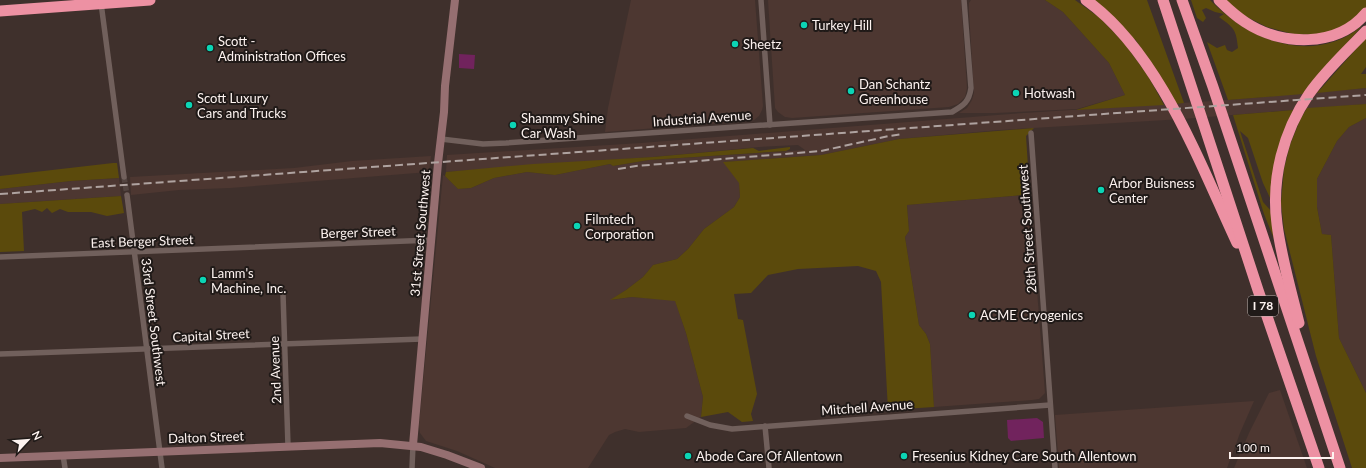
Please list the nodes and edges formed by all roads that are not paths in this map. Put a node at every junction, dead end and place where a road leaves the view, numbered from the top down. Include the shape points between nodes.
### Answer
1 (150, 0) edge
2 (455, 0) edge
3 (761, 0) edge
4 (964, 0) edge
5 (1086, 0) edge
6 (1155, 0) edge
7 (1163, 0) edge
8 (1182, 0) edge
9 (1219, 0) edge
10 (101, 3) junction
11 (0, 11) edge
12 (1366, 13) edge
13 (1366, 31) edge
14 (1190, 82) junction
15 (770, 125) junction
16 (1031, 132) dead end
17 (441, 139) junction
18 (124, 177) tunnel mouth
19 (126, 195) tunnel mouth
20 (432, 240) junction
21 (286, 246) joint
22 (134, 252) junction
23 (0, 257) edge
24 (1258, 290) junction
25 (283, 294) dead end
26 (422, 339) junction
27 (285, 343) junction
28 (147, 350) junction
29 (0, 354) edge
30 (1314, 389) junction
31 (1050, 405) junction
32 (687, 416) dead end
33 (765, 426) junction
34 (412, 445) junction
35 (288, 446) junction
36 (160, 451) junction
37 (63, 455) junction
38 (0, 458) edge
39 (65, 468) edge
40 (162, 468) edge
41 (412, 468) edge
42 (481, 468) edge
43 (769, 468) edge
44 (1055, 468) edge
45 (1319, 468) edge
46 (1340, 468) edge

1 - 10 highway
2 - 17 main road, 31st Street Southwest
3 - 15 street
4 - 15 street, Industrial Avenue via 971,88 970,97 962,106 952,112 933,114
5 - 24 highway via 1125,36 1160,87 1190,141
6 - 14 highway
7 - 14 highway, I 78
8 - 30 highway, I 78
9 - 12 highway via 1260,30 1303,40 1337,34 1355,24
10 - 11 highway
10 - 18 street
13 - 30 highway via 1312,89 1286,137 1277,177 1276,212 1280,243
14 - 24 highway, I 78
15 - 17 street, Industrial Avenue via 483,144
16 - 31 street, 28th Street Southwest
17 - 20 main road, 31st Street Southwest
19 - 22 street, 33rd Street Southwest
20 - 21 street, Berger Street
20 - 26 main road, 31st Street Southwest
21 - 22 street, East Berger Street
22 - 23 street, East Berger Street
22 - 28 street, 33rd Street Southwest
24 - 45 highway, I 78
25 - 27 street, 2nd Avenue
26 - 27 street, Capital Street
26 - 34 main road, 31st Street Southwest
27 - 28 street, Capital Street
27 - 35 street, 2nd Avenue
28 - 29 street, Capital Street
28 - 36 street, 33rd Street Southwest
30 - 46 highway, I 78
31 - 33 street, Mitchell Avenue
31 - 44 street, 28th Street Southwest
32 - 33 street, Mitchell Avenue via 710,425 732,429
33 - 43 street
34 - 35 main road, Dalton Street via 380,442
34 - 41 street, 31st Street Southwest
34 - 42 main road, Dalton Street via 434,450
35 - 36 main road, Dalton Street
36 - 37 main road, Dalton Street
36 - 40 street, 33rd Street Southwest
37 - 38 main road, Dalton Street
37 - 39 street

